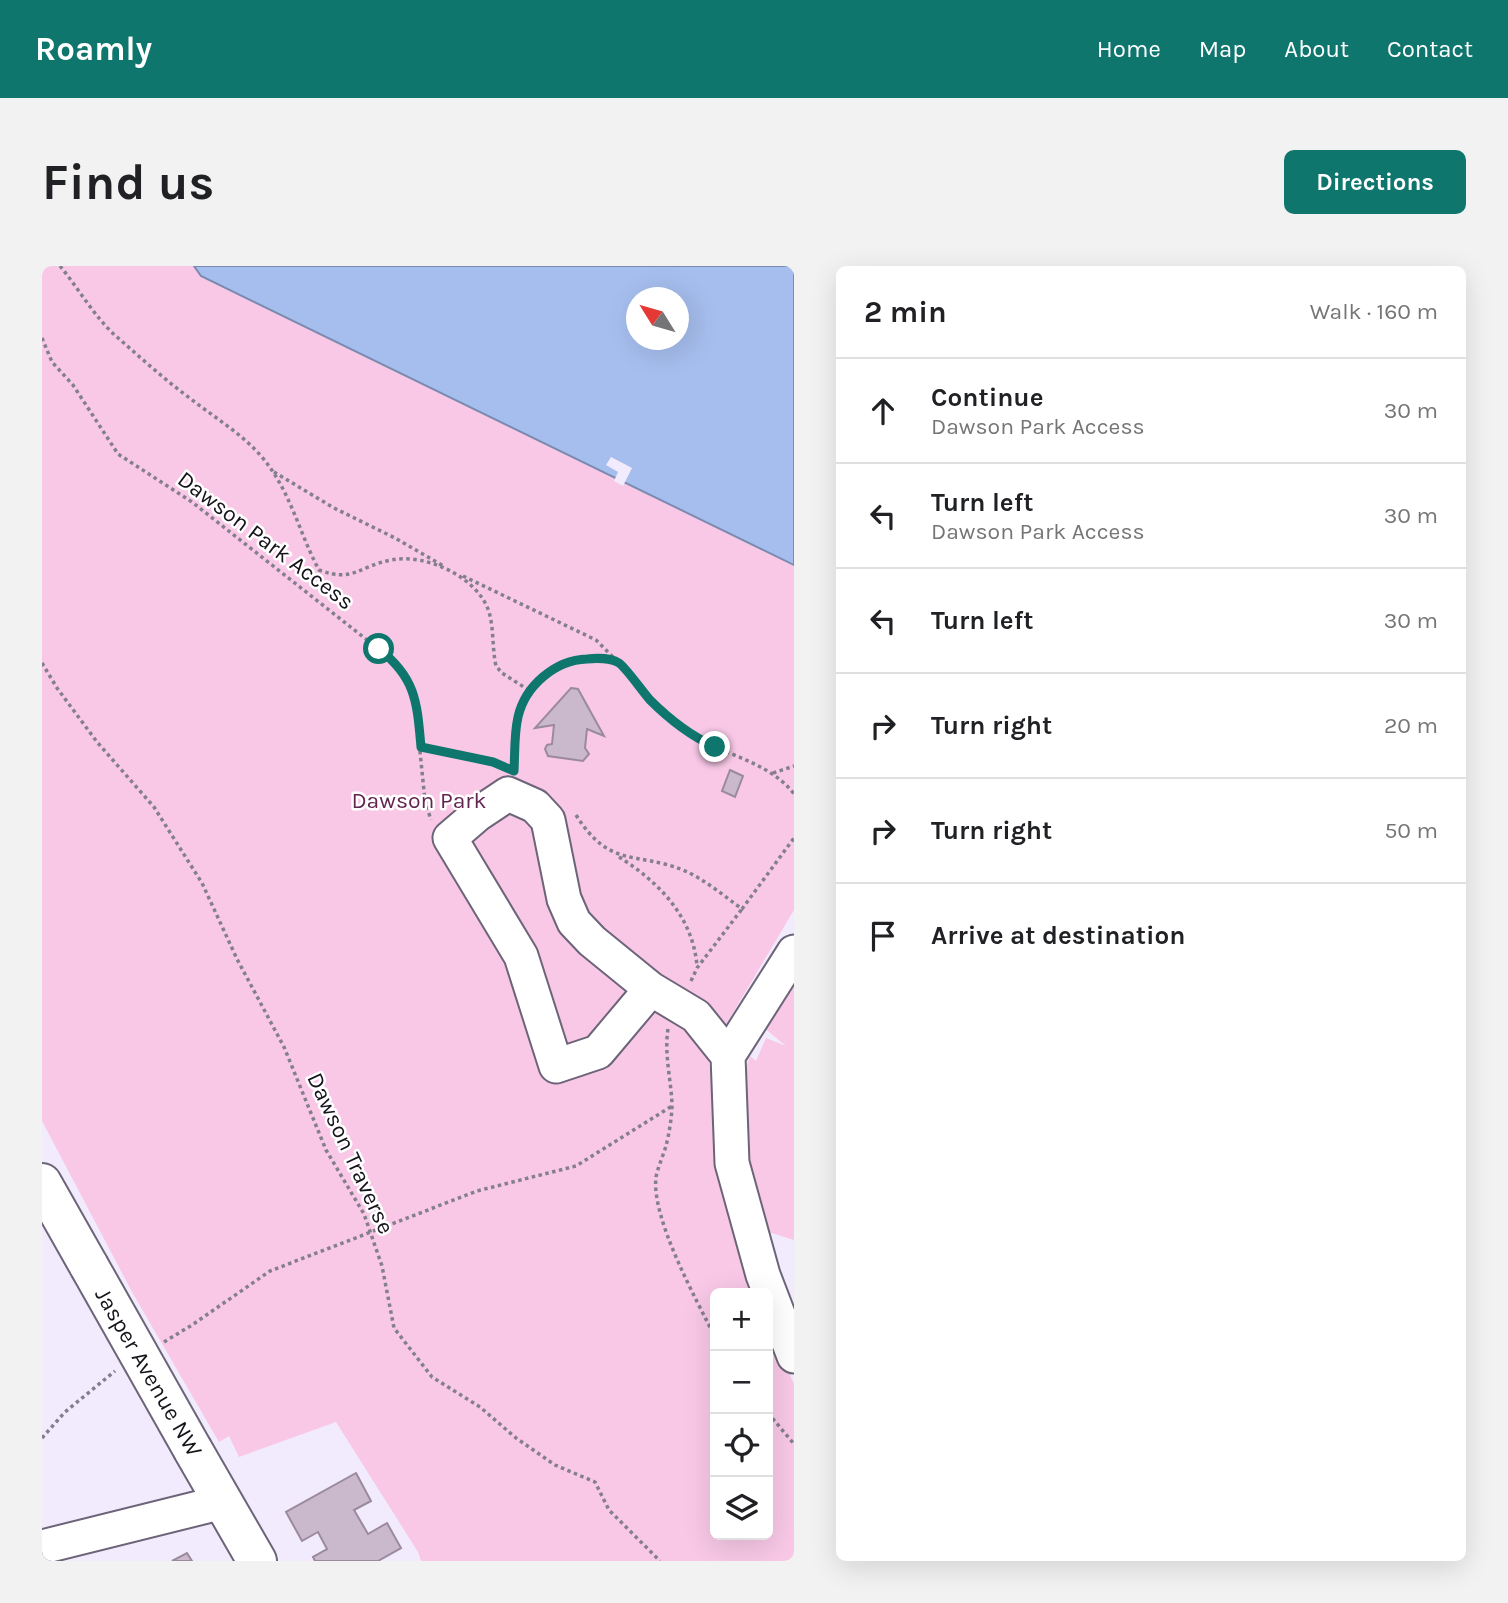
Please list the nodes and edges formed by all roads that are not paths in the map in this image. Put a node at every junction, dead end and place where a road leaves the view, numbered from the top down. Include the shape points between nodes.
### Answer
1 (794, 952) edge
2 (665, 997) junction
3 (728, 1056) junction
4 (42, 1183) edge
5 (778, 1278) edge
6 (794, 1356) edge
7 (223, 1502) junction
8 (42, 1547) edge
9 (257, 1561) edge

1 - 3 street
2 - 2 street via 574,922 564,899 548,820 535,806 508,794 450,838 521,956 556,1066 598,1052
2 - 3 street via 696,1016
3 - 5 street via 732,1163
4 - 7 main road, Jasper Avenue NW, bridge
5 - 6 street
7 - 8 street
7 - 9 main road, Jasper Avenue NW

